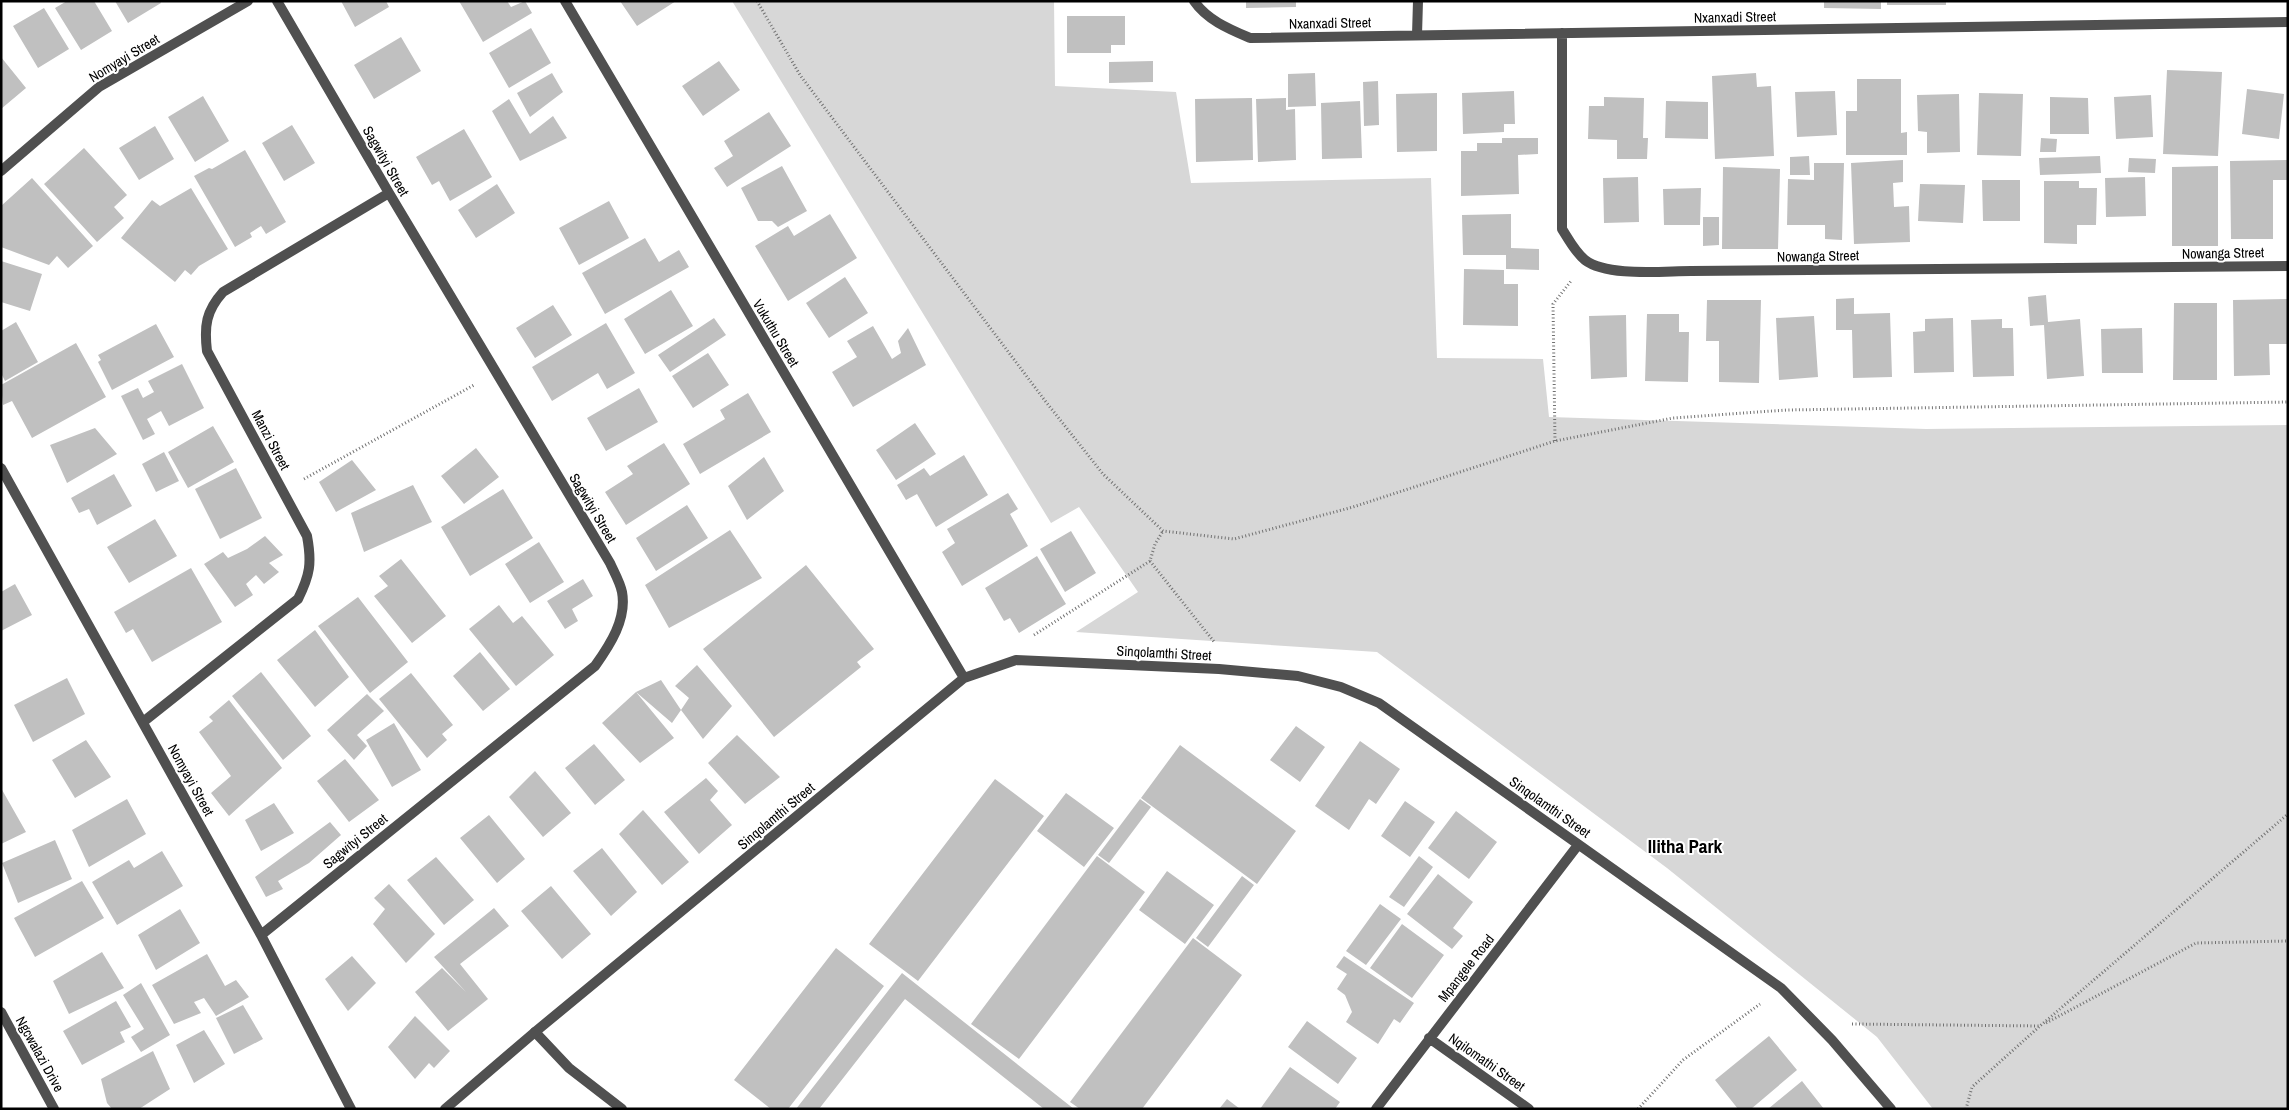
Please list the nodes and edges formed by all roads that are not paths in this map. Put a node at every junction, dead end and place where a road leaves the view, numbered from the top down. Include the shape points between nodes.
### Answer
1 (248, 1) edge
2 (278, 1) edge
3 (564, 1) edge
4 (1194, 1) edge
5 (1418, 1) edge
6 (2288, 22) edge
7 (1562, 33) junction
8 (1417, 35) junction
9 (1, 171) edge
10 (389, 193) junction
11 (2288, 266) edge
12 (1, 468) edge
13 (964, 678) junction
14 (143, 722) junction
15 (1578, 845) junction
16 (261, 935) junction
17 (1, 1012) edge
18 (535, 1032) junction
19 (1429, 1038) junction
20 (54, 1109) edge
21 (351, 1109) edge
22 (445, 1109) edge
23 (622, 1109) edge
24 (1376, 1109) edge
25 (1529, 1109) edge
26 (1891, 1109) edge

1 - 9 street, Nomyayi Street via 99,87
2 - 10 street, Sagwityi Street
3 - 13 street, Vukuthu Street
4 - 8 street, Nxanxadi Street via 1201,11 1250,38
5 - 8 street
6 - 7 street, Nxanxadi Street
7 - 8 street, Nxanxadi Street
7 - 11 street, Nowanga Street via 1562,229 1586,261 1609,270
10 - 14 street, Manzi Street via 223,292 206,318 207,351 306,536 311,558 308,579 298,599
10 - 16 street, Sagwityi Street via 610,563 622,593 621,620 611,644 595,666
12 - 14 street, Nomyayi Street
13 - 15 street, Sinqolamthi Street via 1016,660 1298,676 1342,687 1379,704
13 - 18 street, Sinqolamthi Street
14 - 16 street, Nomyayi Street
15 - 19 street, Mpangele Road
15 - 26 street, Sinqolamthi Street via 1781,988 1832,1040
16 - 21 street, Nomyayi Street
17 - 20 street, Ngcwalazi Drive
18 - 22 street, Sinqolamthi Street
18 - 23 street via 569,1068
19 - 24 street, Mpangele Road
19 - 25 street, Nqilomathi Street

